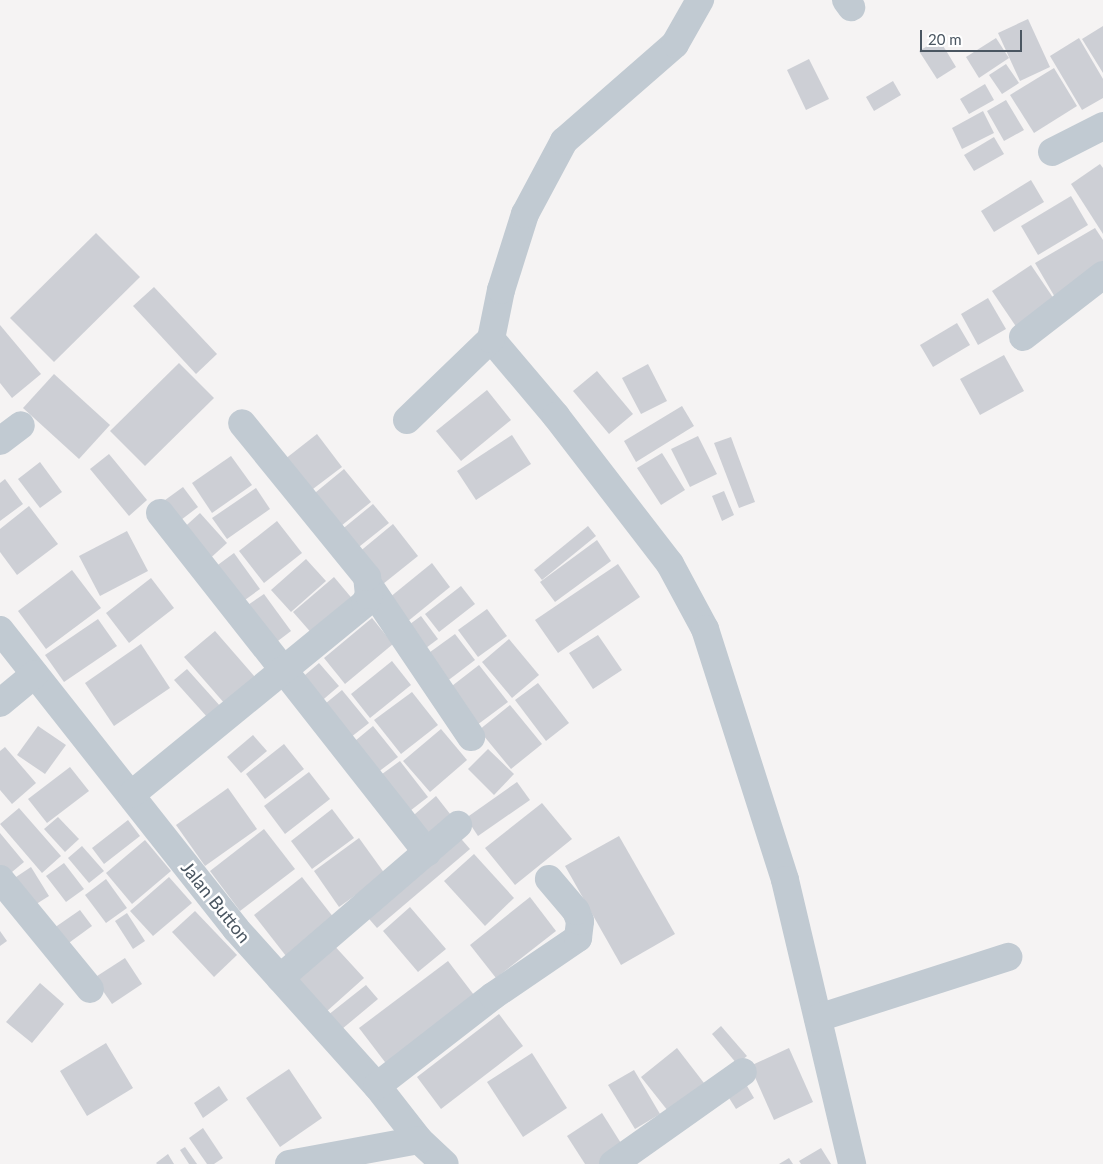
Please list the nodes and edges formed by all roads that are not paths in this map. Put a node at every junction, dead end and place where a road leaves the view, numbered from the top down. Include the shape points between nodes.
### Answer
1 (700, 0) edge
2 (1103, 126) edge
3 (1052, 152) dead end
4 (1103, 275) edge
5 (1022, 338) dead end
6 (491, 339) junction
7 (408, 420) dead end
8 (242, 423) dead end
9 (160, 513) dead end
10 (370, 587) junction
11 (0, 630) edge
12 (284, 671) junction
13 (35, 674) junction
14 (0, 703) edge
15 (471, 737) dead end
16 (132, 794) junction
17 (458, 825) dead end
18 (427, 852) junction
19 (0, 879) edge
20 (549, 879) dead end
21 (1008, 958) dead end
22 (280, 978) junction
23 (90, 989) dead end
24 (818, 1018) junction
25 (743, 1072) dead end
26 (377, 1086) junction
27 (419, 1140) junction
28 (290, 1164) edge
29 (445, 1164) edge
30 (613, 1164) edge
31 (852, 1164) edge

1 - 6 street via 675,44 564,141 526,214 501,290
2 - 3 street
4 - 5 street
6 - 7 street
6 - 24 street via 556,416 670,564 706,629 786,880
8 - 10 street via 367,577
9 - 12 street
10 - 12 street via 365,603
10 - 15 street
11 - 13 street, Jalan Button
12 - 16 street
12 - 18 street
13 - 14 street
13 - 16 street, Jalan Button
16 - 22 street, Jalan Button via 236,929
17 - 18 street
18 - 22 street
19 - 23 street
20 - 26 street via 576,910 580,922 578,938 494,996
21 - 24 street
22 - 26 street, Jalan Button
24 - 31 street
25 - 30 street
26 - 27 street, Jalan Button
27 - 28 street
27 - 29 street, Jalan Button

